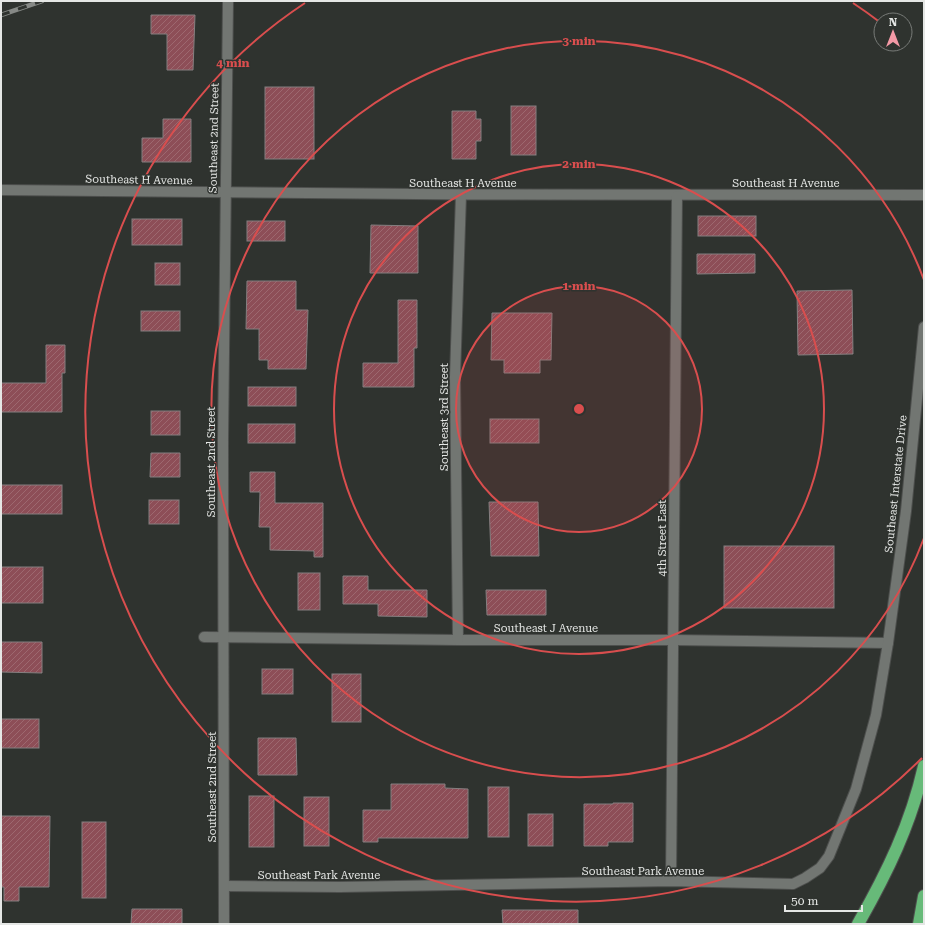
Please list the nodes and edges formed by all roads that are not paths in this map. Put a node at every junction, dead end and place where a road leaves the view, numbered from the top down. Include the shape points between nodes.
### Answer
1 (228, 1) edge
2 (1, 190) edge
3 (226, 193) junction
4 (924, 194) edge
5 (461, 195) junction
6 (677, 196) junction
7 (924, 328) edge
8 (204, 637) dead end
9 (224, 637) junction
10 (458, 640) junction
11 (673, 640) junction
12 (888, 643) junction
13 (924, 766) edge
14 (672, 882) junction
15 (224, 886) junction
16 (924, 896) edge
17 (224, 924) edge
18 (858, 924) edge
19 (919, 924) edge

1 - 3 street, Southeast 2nd Street
2 - 3 street, Southeast H Avenue
3 - 5 street, Southeast H Avenue
3 - 9 street, Southeast 2nd Street
4 - 6 street, Southeast H Avenue
5 - 6 street, Southeast H Avenue
5 - 10 street, Southeast 3rd Street via 455,377
6 - 11 street, 4th Street East
7 - 12 street, Southeast Interstate Drive via 906,510
8 - 9 street, Southeast J Avenue
9 - 10 street, Southeast J Avenue
9 - 15 street, Southeast 2nd Street
10 - 11 street, Southeast J Avenue
11 - 12 street, Southeast J Avenue
11 - 14 street, 4th Street East
12 - 14 street, Southeast Park Avenue via 876,715 856,790 829,856 820,868 793,884
13 - 18 highway via 895,852
14 - 15 street, Southeast Park Avenue via 340,887
15 - 17 street, Southeast 2nd Street
16 - 19 highway

